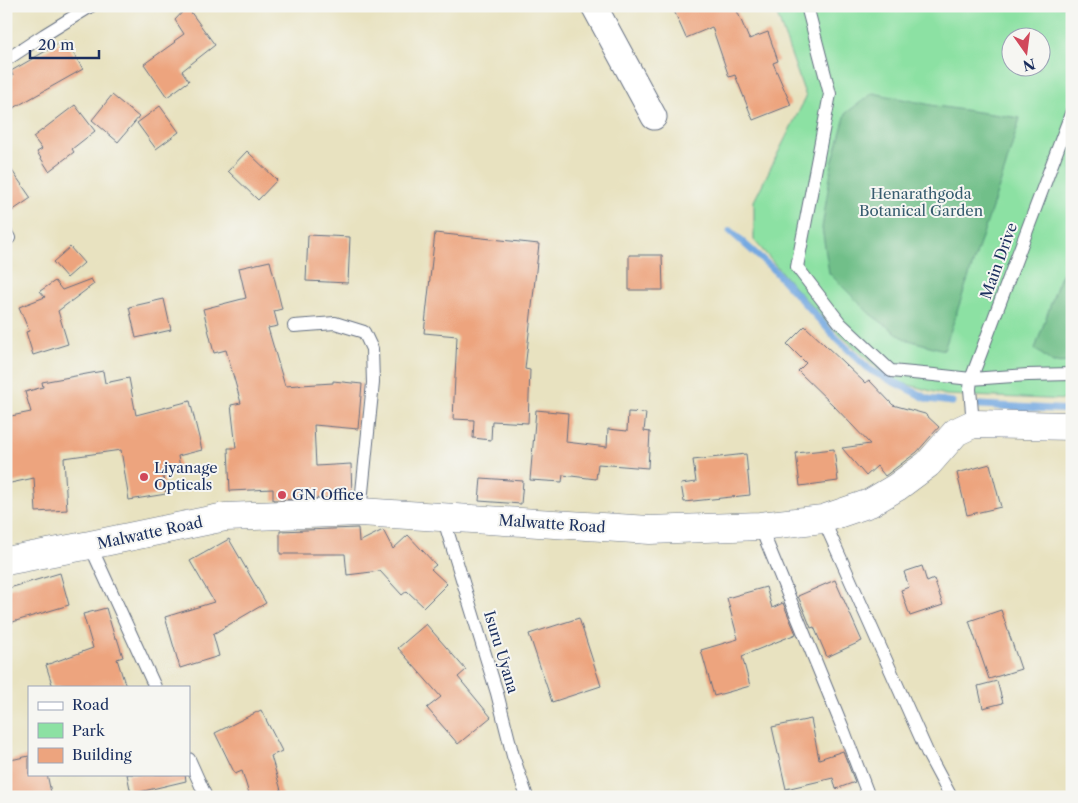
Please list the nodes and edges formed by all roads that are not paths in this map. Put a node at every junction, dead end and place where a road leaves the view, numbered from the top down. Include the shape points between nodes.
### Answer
1 (91, 6) edge
2 (594, 6) edge
3 (807, 6) edge
4 (6, 60) edge
5 (1072, 111) edge
6 (654, 117) dead end
7 (294, 326) dead end
8 (1072, 374) edge
9 (971, 379) junction
10 (973, 424) junction
11 (1072, 426) edge
12 (360, 512) junction
13 (443, 517) junction
14 (823, 519) junction
15 (760, 526) junction
16 (90, 546) junction
17 (6, 562) edge
18 (155, 686) edge
19 (190, 761) edge
20 (206, 797) edge
21 (527, 797) edge
22 (869, 797) edge
23 (951, 797) edge

1 - 4 lane
2 - 6 street
3 - 9 lane via 830,94 797,267 840,324 891,371
5 - 9 lane, Main Drive
7 - 12 lane via 336,323 364,332 372,349 373,383
8 - 9 lane
9 - 10 lane, Main Drive
10 - 11 street
10 - 14 street, Malwatte Road via 956,432 928,464 897,487 870,503
12 - 13 street, Malwatte Road
12 - 16 street, Malwatte Road via 225,517
13 - 15 street, Malwatte Road via 650,530
13 - 21 lane, Isuru Uyana
14 - 15 street, Malwatte Road
14 - 23 lane via 928,754
15 - 22 lane
16 - 17 street, Malwatte Road
16 - 18 lane
19 - 20 lane

